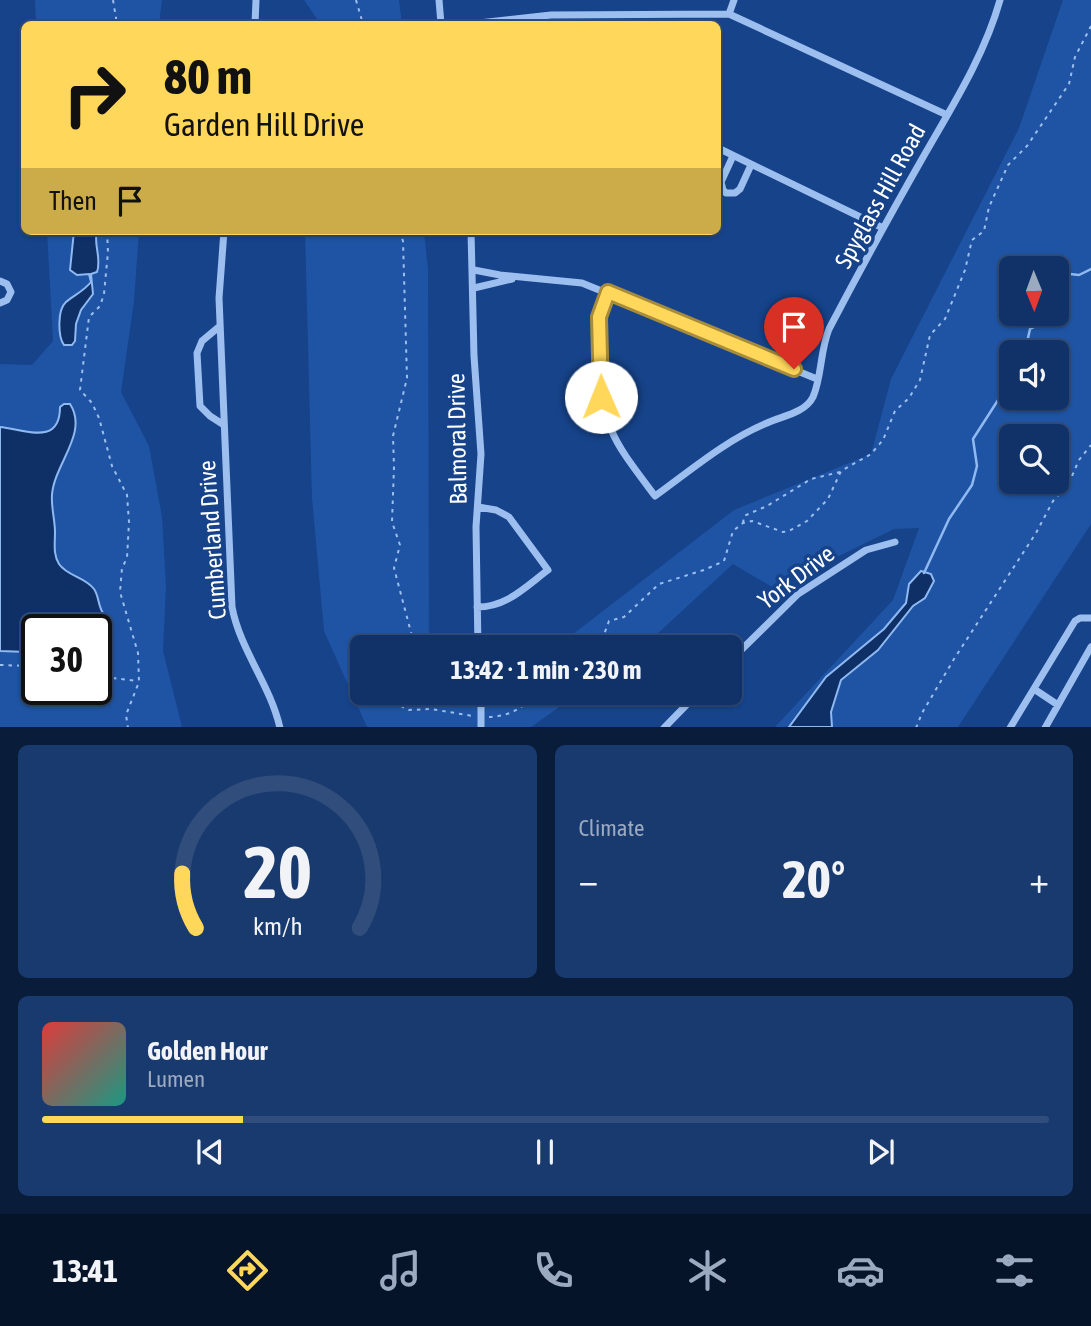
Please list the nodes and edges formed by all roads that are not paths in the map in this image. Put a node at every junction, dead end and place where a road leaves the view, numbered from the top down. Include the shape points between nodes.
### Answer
1 (256, 0) edge
2 (439, 0) edge
3 (734, 0) edge
4 (1000, 0) edge
5 (729, 14) junction
6 (255, 21) edge
7 (441, 21) edge
8 (497, 21) edge
9 (947, 115) junction
10 (721, 150) edge
11 (733, 156) junction
12 (751, 165) junction
13 (883, 228) junction
14 (224, 235) edge
15 (471, 235) edge
16 (474, 270) junction
17 (520, 277) junction
18 (0, 281) edge
19 (474, 288) junction
20 (608, 292) junction
21 (0, 303) edge
22 (220, 326) junction
23 (817, 379) junction
24 (224, 425) junction
25 (478, 508) junction
26 (895, 542) dead end
27 (477, 607) junction
28 (1091, 618) edge
29 (478, 635) edge
30 (742, 649) edge
31 (1090, 650) edge
32 (1034, 690) junction
33 (481, 705) edge
34 (686, 705) edge
35 (1058, 705) junction
36 (280, 727) edge
37 (481, 727) edge
38 (664, 727) edge
39 (1010, 727) edge
40 (1045, 727) edge

1 - 6 street
2 - 7 street
3 - 5 street
4 - 9 street, Spyglass Hill Road via 983,47
5 - 8 street via 551,15
5 - 9 street
9 - 13 street, Spyglass Hill Road
10 - 11 street
11 - 12 street
11 - 12 street via 721,181 726,193 740,189
12 - 13 street
13 - 23 street, Spyglass Hill Road via 825,339
14 - 22 street, Cumberland Drive
15 - 16 street, Balmoral Drive
16 - 17 street
16 - 19 street, Balmoral Drive
17 - 19 street
17 - 20 street via 582,283
18 - 21 street via 11,292 8,300
19 - 25 street, Balmoral Drive via 481,454
20 - 23 street
20 - 23 street, Spyglass Hill Road via 599,317 603,411 617,444 655,496 722,446 801,409 812,398
22 - 24 street, Cumberland Drive
22 - 24 street, Cumberland Drive via 202,341 197,353 200,405
24 - 36 street, Cumberland Drive via 233,614
25 - 27 street, Balmoral Drive
25 - 27 street via 509,517 548,569 504,603
26 - 30 street, York Drive via 866,550 797,594
27 - 29 street, Balmoral Drive
28 - 32 street via 1075,621
31 - 35 street
32 - 35 street
32 - 39 street
33 - 37 street
34 - 38 street
35 - 40 street

